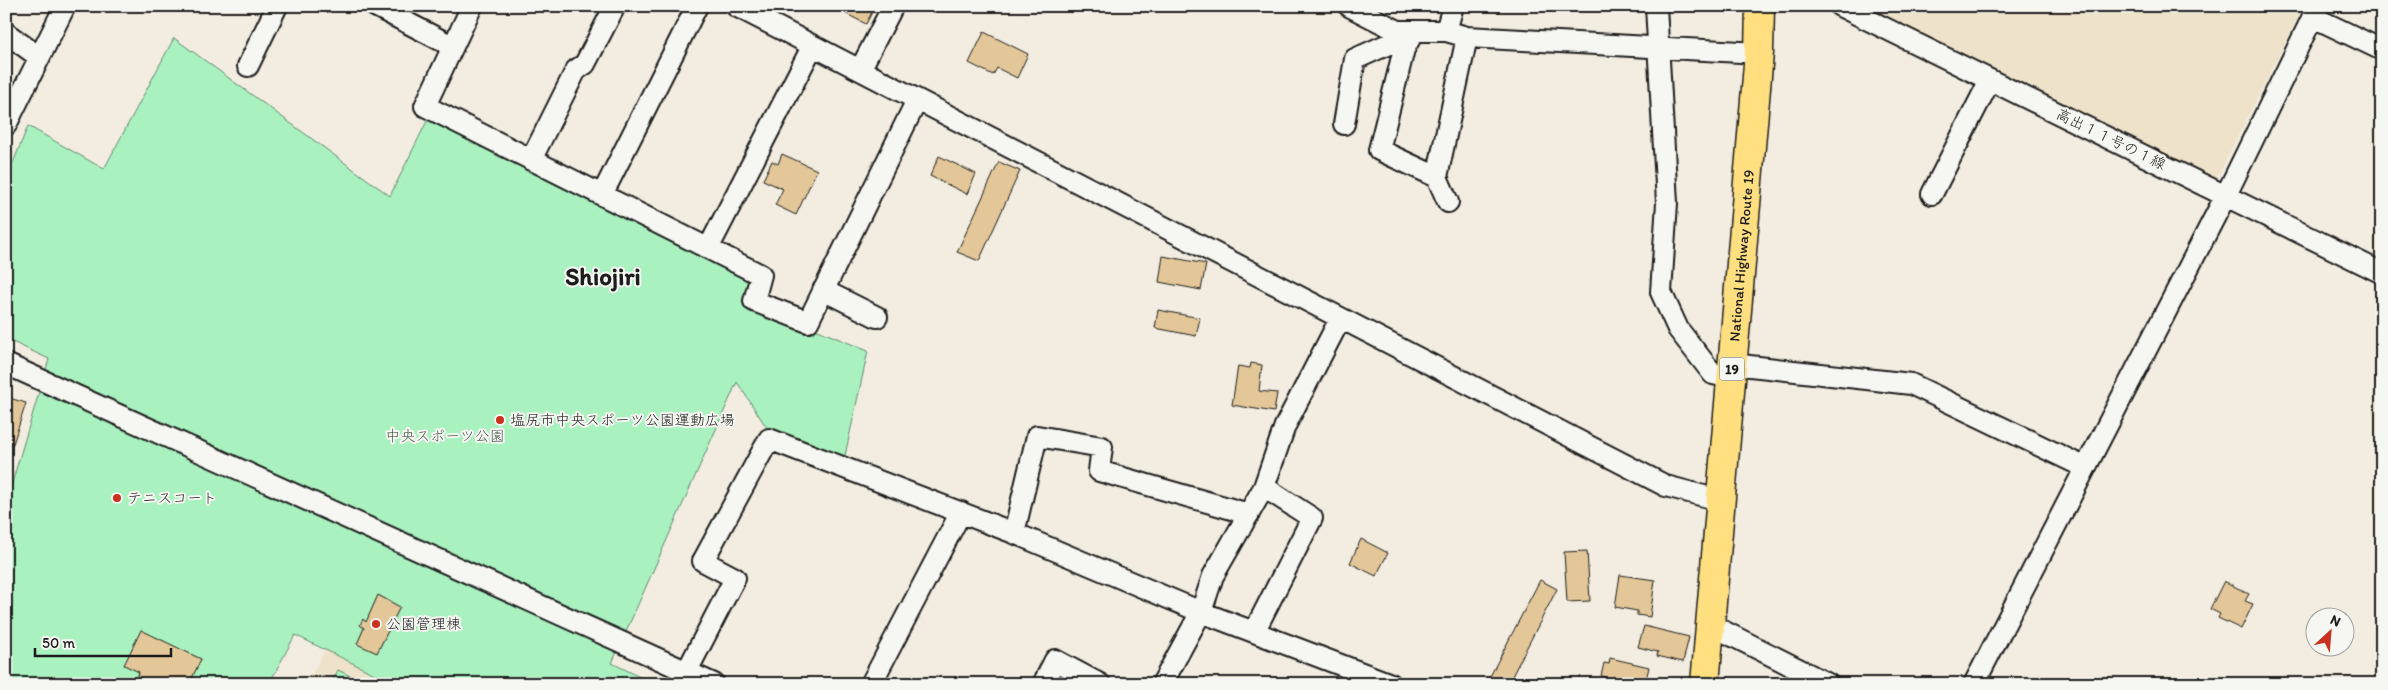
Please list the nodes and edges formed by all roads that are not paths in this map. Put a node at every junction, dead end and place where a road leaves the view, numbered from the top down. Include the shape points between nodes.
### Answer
1 (65, 6) edge
2 (277, 6) edge
3 (375, 6) edge
4 (472, 6) edge
5 (614, 6) edge
6 (697, 6) edge
7 (736, 6) edge
8 (893, 6) edge
9 (1349, 6) edge
10 (1453, 6) edge
11 (1656, 6) edge
12 (1760, 6) edge
13 (1840, 6) edge
14 (757, 11) edge
15 (2316, 12) edge
16 (1446, 31) junction
17 (1413, 32) junction
18 (6, 33) edge
19 (1468, 37) junction
20 (452, 46) junction
21 (812, 47) junction
22 (1658, 49) junction
23 (2382, 50) edge
24 (1758, 53) junction
25 (40, 57) junction
26 (248, 66) dead end
27 (860, 70) junction
28 (1990, 80) junction
29 (917, 100) junction
30 (1344, 124) dead end
31 (6, 125) edge
32 (531, 160) junction
33 (1437, 177) junction
34 (1932, 194) dead end
35 (602, 195) junction
36 (2226, 195) junction
37 (1448, 202) dead end
38 (709, 247) junction
39 (2382, 273) edge
40 (823, 290) junction
41 (877, 317) dead end
42 (1340, 319) junction
43 (6, 364) edge
44 (1732, 371) junction
45 (2084, 467) junction
46 (1264, 487) junction
47 (1719, 500) junction
48 (961, 512) junction
49 (1248, 514) junction
50 (1014, 533) junction
51 (1201, 612) junction
52 (1709, 624) junction
53 (1254, 632) junction
54 (687, 671) junction
55 (714, 684) edge
56 (871, 684) edge
57 (1043, 684) edge
58 (1100, 684) edge
59 (1162, 684) edge
60 (1391, 684) edge
61 (1705, 684) edge
62 (1828, 684) edge
63 (1974, 684) edge

1 - 25 street
2 - 26 street
3 - 20 street
4 - 20 street
5 - 32 street via 585,64 576,70
6 - 35 street
7 - 14 street
8 - 27 street
9 - 17 street via 1398,32
10 - 16 street
11 - 22 street
12 - 24 highway, National Highway Route 19 / 19
13 - 28 street, 高出１１号の１線
14 - 21 street
15 - 23 street
15 - 36 street
16 - 17 street
16 - 19 street
17 - 30 street via 1354,59
17 - 33 street via 1404,49 1379,150
18 - 25 street
19 - 22 street
19 - 33 street
20 - 32 street via 425,106
21 - 27 street
21 - 38 street
22 - 24 street
22 - 44 street via 1667,203 1661,292 1678,329 1713,374
24 - 44 highway, National Highway Route 19 / 19
25 - 31 street
27 - 29 street
28 - 34 street
28 - 36 street, 高出１１号の１線
29 - 40 street
29 - 42 street
32 - 35 street
33 - 37 street
35 - 38 street
36 - 39 street, 高出１１号の１線
36 - 45 street
38 - 40 street via 761,275 754,301 808,322
40 - 41 street
42 - 46 street via 1285,426
42 - 47 street via 1666,486
43 - 54 street
44 - 45 street via 1911,384
44 - 47 highway, National Highway Route 19 / 19
45 - 63 street
46 - 49 street
46 - 53 street via 1312,518
47 - 52 highway, National Highway Route 19 / 19
48 - 50 street
48 - 54 street via 769,439 703,561 735,578
48 - 56 street
49 - 50 street via 1099,471 1102,448 1037,436
49 - 51 street via 1213,576
50 - 51 street
51 - 53 street
51 - 59 street
52 - 61 highway, National Highway Route 19 / 19
52 - 62 street
53 - 60 street
54 - 55 street
57 - 58 street via 1055,660

